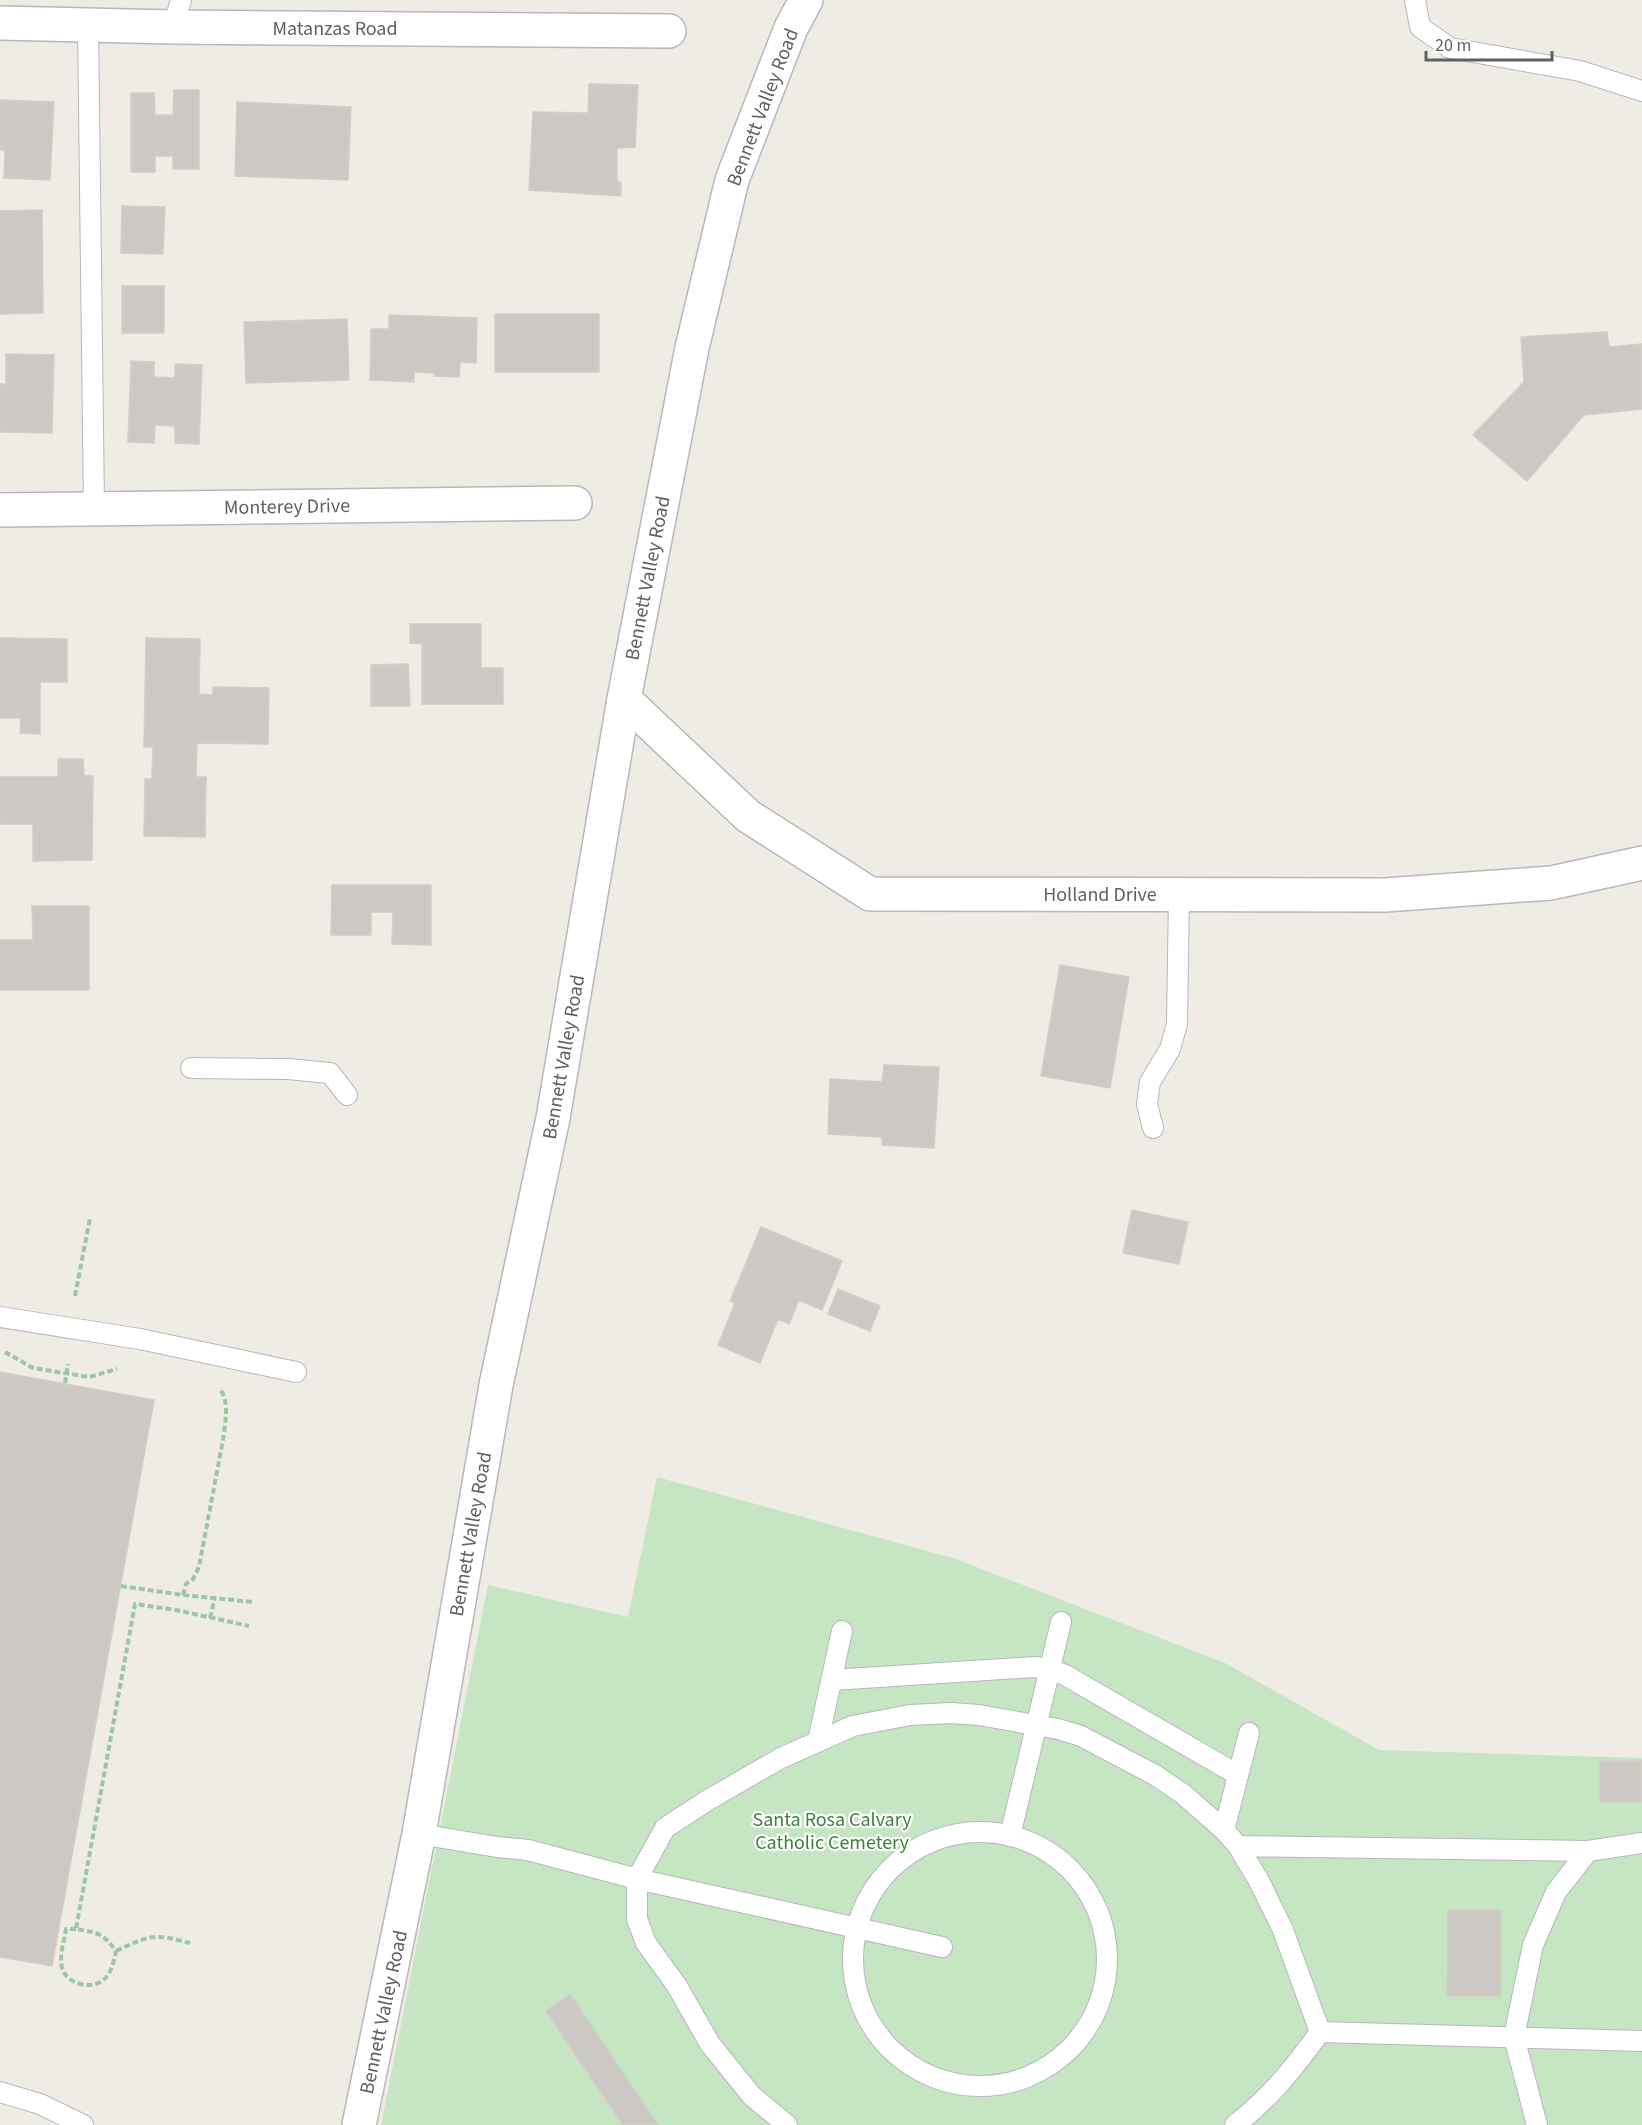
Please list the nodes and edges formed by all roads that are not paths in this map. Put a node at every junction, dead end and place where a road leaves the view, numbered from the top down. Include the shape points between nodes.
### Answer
1 (806, 0) edge
2 (1415, 0) edge
3 (177, 13) edge
4 (0, 23) edge
5 (88, 25) junction
6 (669, 31) dead end
7 (1642, 92) edge
8 (575, 503) dead end
9 (94, 508) junction
10 (0, 510) edge
11 (624, 699) junction
12 (1642, 863) edge
13 (1179, 894) junction
14 (191, 1068) dead end
15 (347, 1095) dead end
16 (1153, 1128) dead end
17 (0, 1317) edge
18 (296, 1372) dead end
19 (1061, 1622) dead end
20 (842, 1631) dead end
21 (1050, 1669) junction
22 (832, 1680) junction
23 (1036, 1724) junction
24 (1249, 1733) dead end
25 (818, 1741) junction
26 (1238, 1775) junction
27 (1224, 1830) junction
28 (419, 1834) junction
29 (1010, 1836) junction
30 (1642, 1844) edge
31 (1238, 1846) junction
32 (1588, 1851) junction
33 (637, 1879) junction
34 (857, 1927) junction
35 (942, 1947) dead end
36 (1320, 2032) junction
37 (1514, 2037) junction
38 (1642, 2041) edge
39 (0, 2092) edge
40 (83, 2125) edge
41 (359, 2125) edge
42 (787, 2125) edge
43 (1235, 2125) edge
44 (1537, 2125) edge

1 - 11 street, Bennett Valley Road via 791,28 732,180 692,348
2 - 7 lane via 1420,27 1450,48 1580,71
3 - 5 street, Matanzas Road
3 - 6 street, Matanzas Road
4 - 5 street, Matanzas Road
5 - 9 lane
8 - 9 street, Monterey Drive
9 - 10 street, Monterey Drive
11 - 13 street, Holland Drive via 748,816 870,894
11 - 28 street, Bennett Valley Road via 553,1119 496,1385
12 - 13 street, Holland Drive via 1551,883 1385,895
13 - 16 lane via 1177,1024 1170,1049 1150,1082 1147,1104
14 - 15 lane via 330,1073
17 - 18 lane via 140,1339
19 - 21 lane
20 - 22 lane
21 - 22 lane
21 - 23 lane
21 - 26 lane via 1065,1674
22 - 25 lane
23 - 25 lane via 951,1713 910,1715 853,1726
23 - 27 lane via 1081,1736 1147,1770 1183,1794
23 - 29 lane
24 - 26 lane
25 - 33 lane via 781,1758 665,1828
26 - 27 lane
27 - 31 lane
28 - 33 lane via 528,1850
28 - 41 street, Bennett Valley Road
29 - 34 lane via 956,1834 918,1848 886,1874
29 - 34 lane via 1035,1845 1069,1868 1092,1902 1105,1940 1106,1961 1099,2002 1078,2040 1046,2067 1006,2084 985,2086 943,2081 904,2061 888,2047 864,2012 853,1970
30 - 32 lane
31 - 32 lane
31 - 36 lane via 1283,1930
32 - 37 lane via 1556,1892 1533,1946
33 - 34 lane
33 - 42 lane via 637,1918 646,1943 678,1986 710,2044 752,2096
34 - 35 lane
36 - 37 lane
36 - 43 lane via 1290,2073
37 - 38 lane
37 - 44 lane
39 - 40 lane via 40,2104

